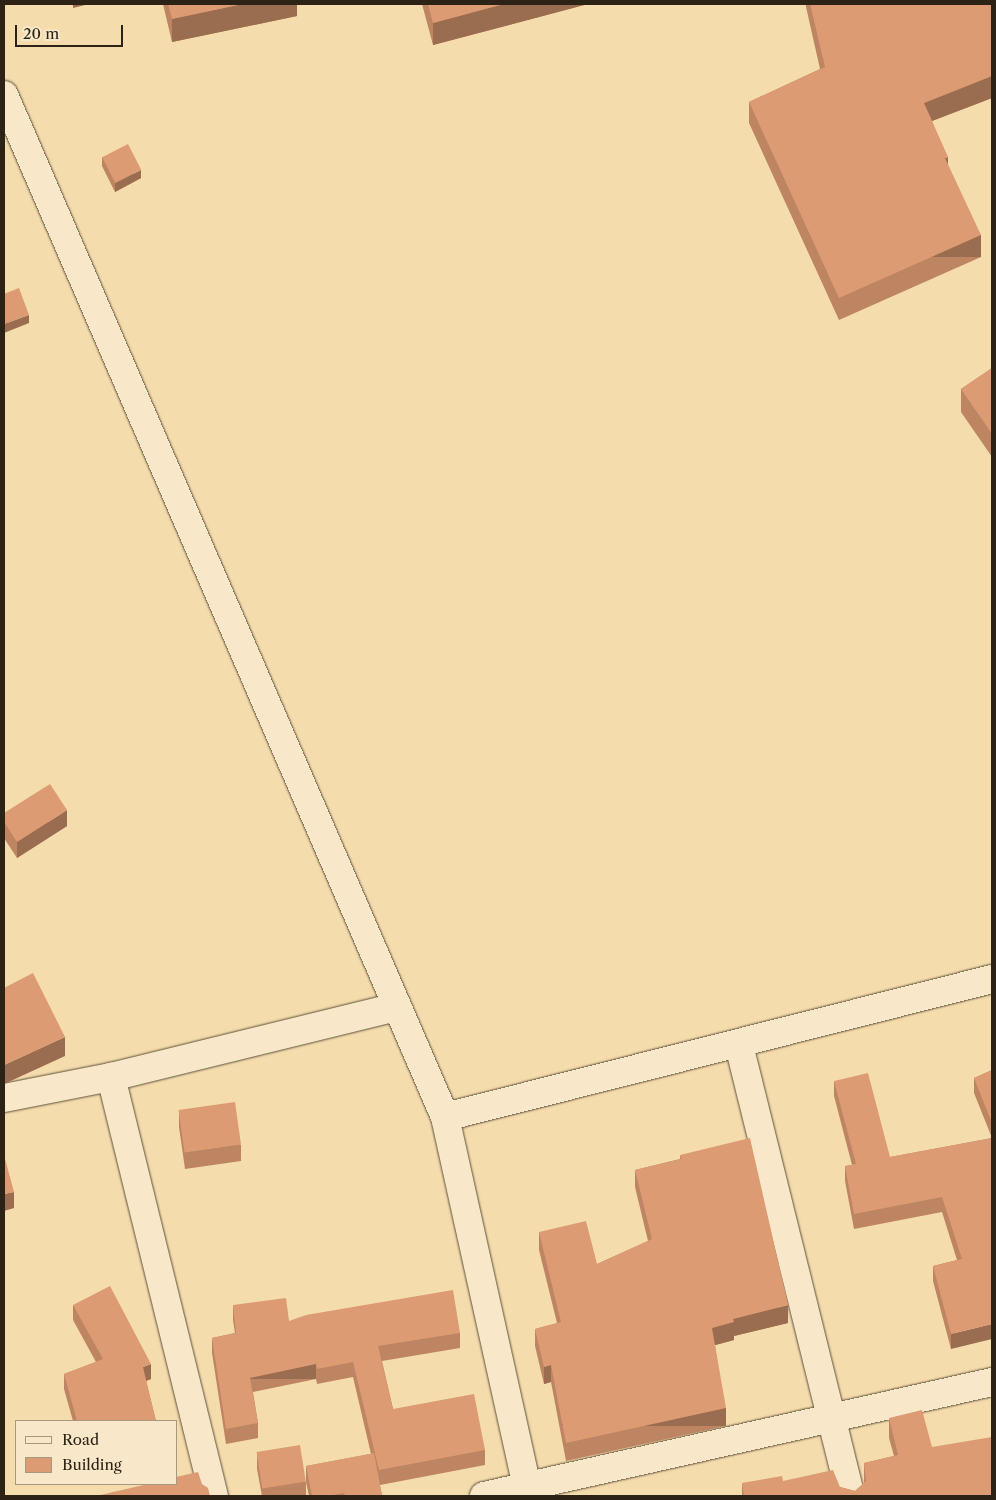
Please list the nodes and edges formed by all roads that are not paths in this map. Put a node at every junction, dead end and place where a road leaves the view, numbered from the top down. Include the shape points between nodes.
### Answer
1 (7, 110) edge
2 (992, 979) edge
3 (397, 1008) junction
4 (739, 1045) junction
5 (111, 1077) junction
6 (4, 1098) edge
7 (444, 1118) junction
8 (992, 1382) edge
9 (833, 1417) junction
10 (528, 1491) edge
11 (214, 1496) edge
12 (484, 1496) edge
13 (851, 1496) edge

1 - 3 street
2 - 4 street
3 - 5 street
3 - 7 street
4 - 7 street
4 - 9 street
5 - 6 street
5 - 11 street
7 - 10 street
8 - 9 street
9 - 10 street
9 - 13 street
10 - 12 street

